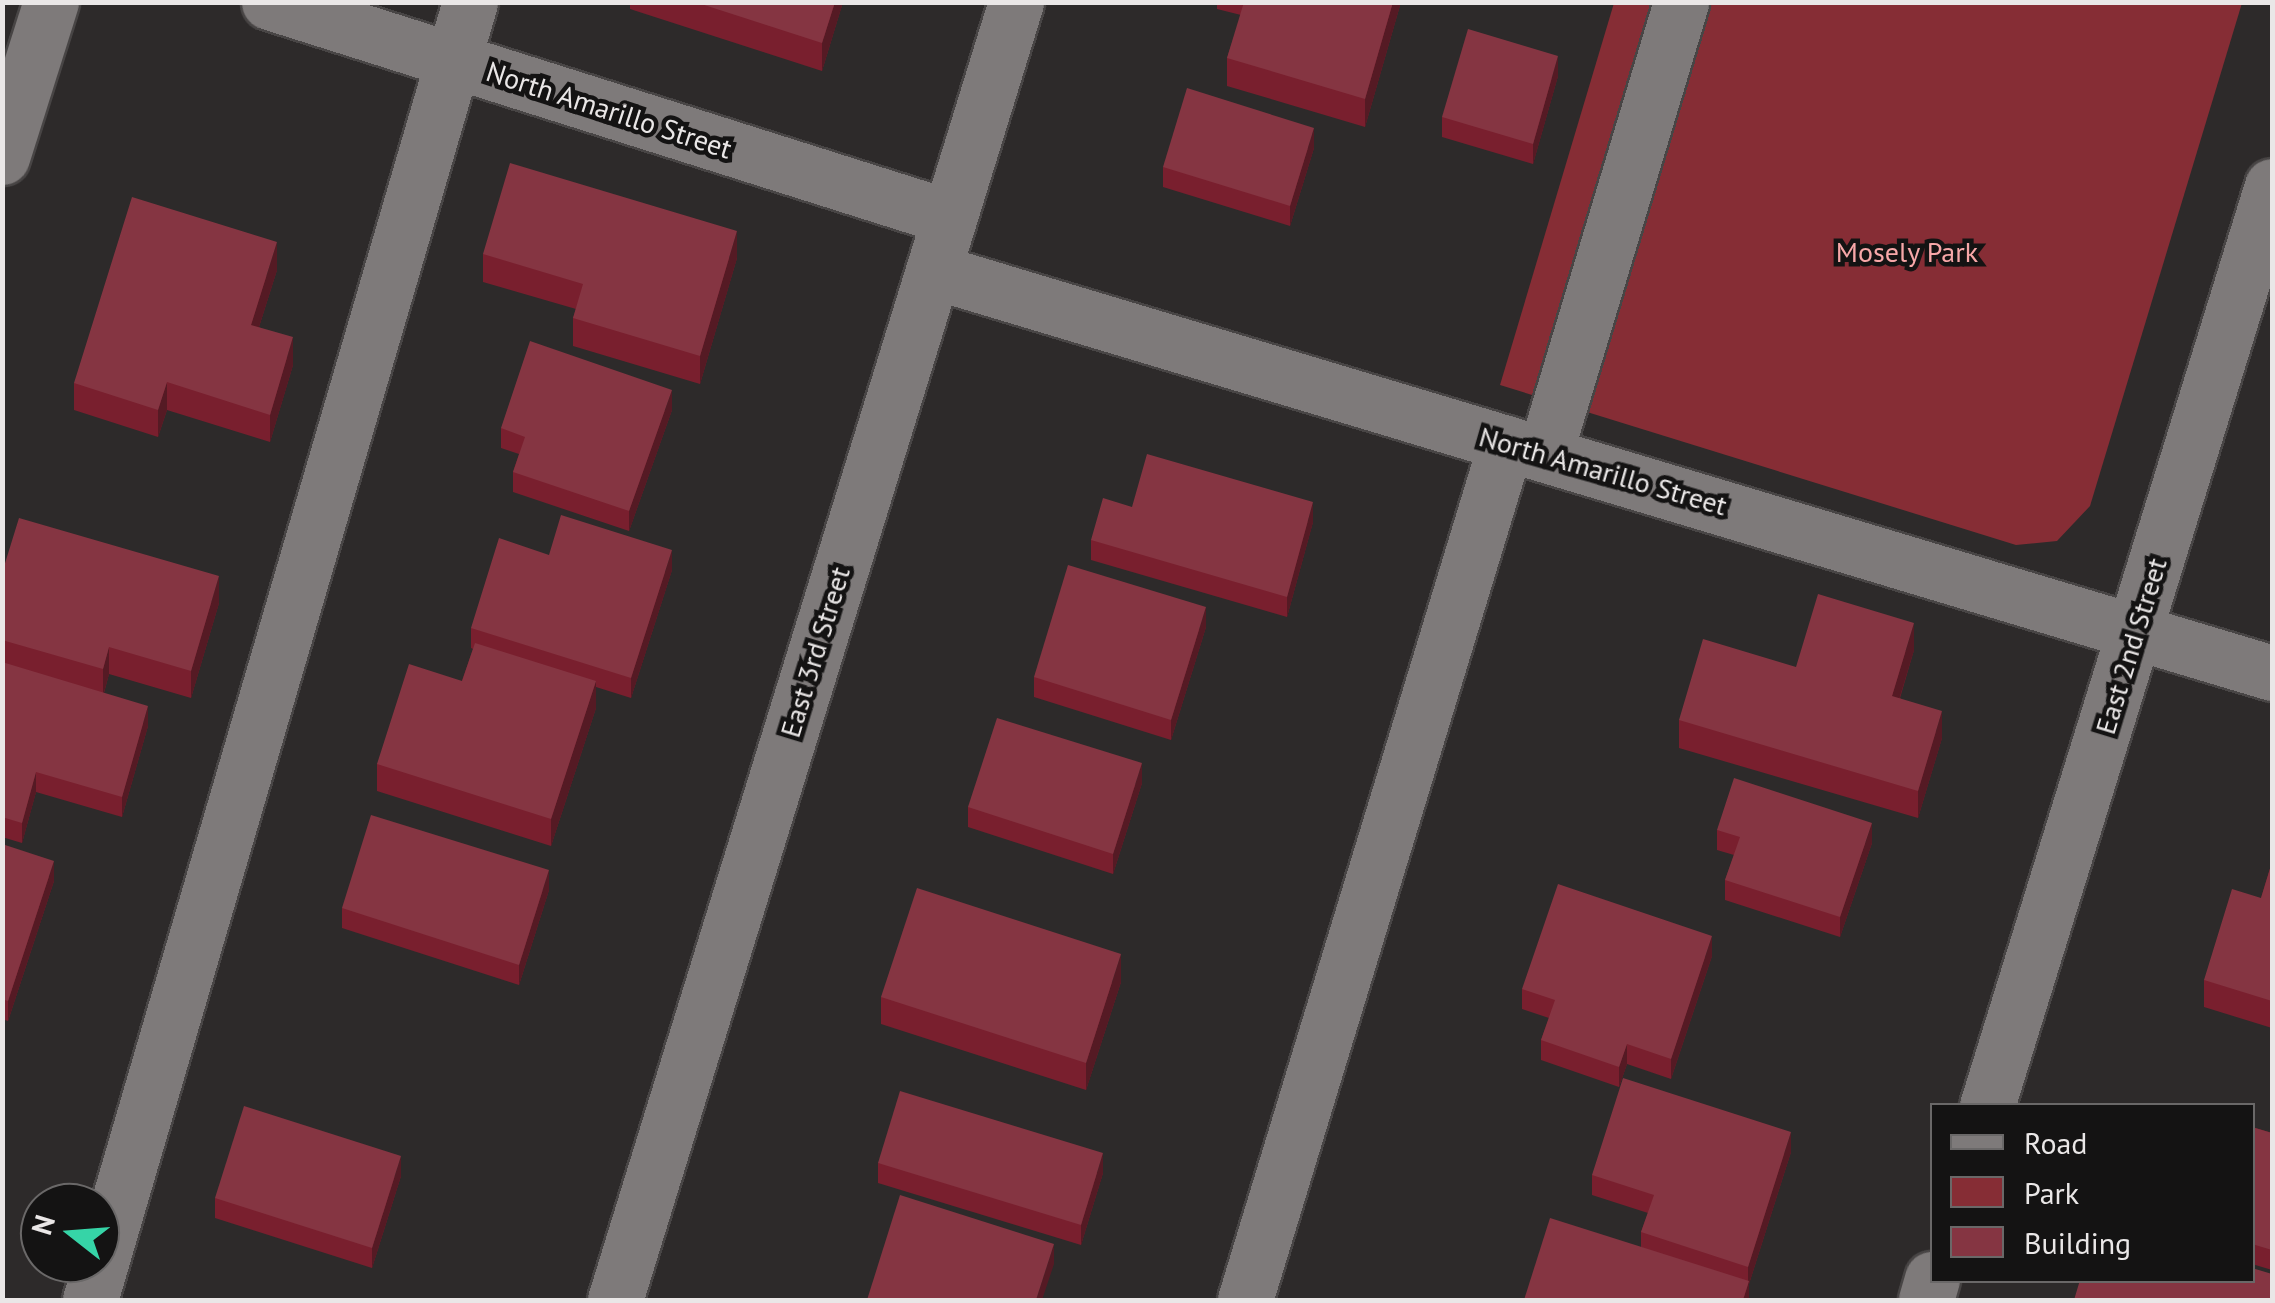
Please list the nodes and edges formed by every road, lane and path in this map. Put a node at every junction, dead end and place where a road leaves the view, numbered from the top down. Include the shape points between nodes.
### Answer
1 (52, 2) edge
2 (269, 2) edge
3 (470, 2) edge
4 (1016, 2) edge
5 (1681, 2) edge
6 (453, 60) junction
7 (2, 157) edge
8 (2272, 186) edge
9 (949, 217) junction
10 (933, 271) junction
11 (1525, 448) junction
12 (2136, 632) junction
13 (2272, 673) edge
14 (1988, 1103) edge
15 (90, 1300) edge
16 (615, 1300) edge
17 (1245, 1300) edge

1 - 7 street
2 - 6 street, North Amarillo Street
3 - 6 street
4 - 9 street, East 3rd Street
5 - 11 street
6 - 9 street, North Amarillo Street
6 - 15 street
8 - 12 street, East 2nd Street
9 - 10 street, East 3rd Street
10 - 11 street, North Amarillo Street
10 - 16 street, East 3rd Street
11 - 12 street, North Amarillo Street
11 - 17 street
12 - 13 street, North Amarillo Street
12 - 14 street, East 2nd Street

